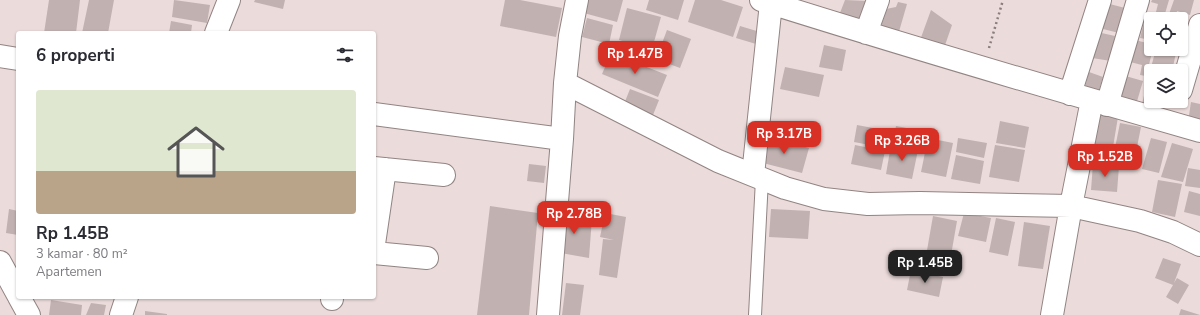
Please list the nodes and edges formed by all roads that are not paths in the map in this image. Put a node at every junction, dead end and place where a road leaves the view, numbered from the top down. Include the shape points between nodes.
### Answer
1 (229, 0) edge
2 (577, 0) edge
3 (878, 0) edge
4 (1100, 0) edge
5 (1138, 0) edge
6 (768, 1) edge
7 (1200, 25) edge
8 (217, 31) edge
9 (866, 33) junction
10 (0, 56) edge
11 (16, 59) edge
12 (1188, 66) edge
13 (566, 83) junction
14 (1070, 94) junction
15 (1100, 103) junction
16 (1176, 108) edge
17 (376, 114) edge
18 (1171, 122) junction
19 (1200, 131) edge
20 (562, 139) junction
21 (379, 168) edge
22 (444, 175) dead end
23 (757, 177) junction
24 (1071, 206) junction
25 (376, 214) edge
26 (1200, 245) edge
27 (376, 253) edge
28 (427, 258) dead end
29 (0, 262) edge
30 (16, 292) edge
31 (20, 299) edge
32 (126, 299) edge
33 (28, 315) edge
34 (121, 315) edge
35 (548, 315) edge
36 (755, 315) edge
37 (1052, 315) edge

1 - 8 street
2 - 13 street via 570,36
3 - 9 street
4 - 14 street
5 - 15 street
6 - 9 street
6 - 23 street
7 - 12 street
9 - 14 street
10 - 11 street
13 - 20 street
13 - 23 street via 718,161
14 - 15 street
15 - 18 street
15 - 24 street
16 - 18 street
17 - 20 street
18 - 19 street
20 - 35 street
21 - 22 street
21 - 25 street
23 - 24 street via 824,199 868,204 920,202
23 - 36 lane
24 - 26 street via 1140,221 1173,232
24 - 37 street
27 - 28 street
29 - 30 street
31 - 33 street
32 - 34 street

